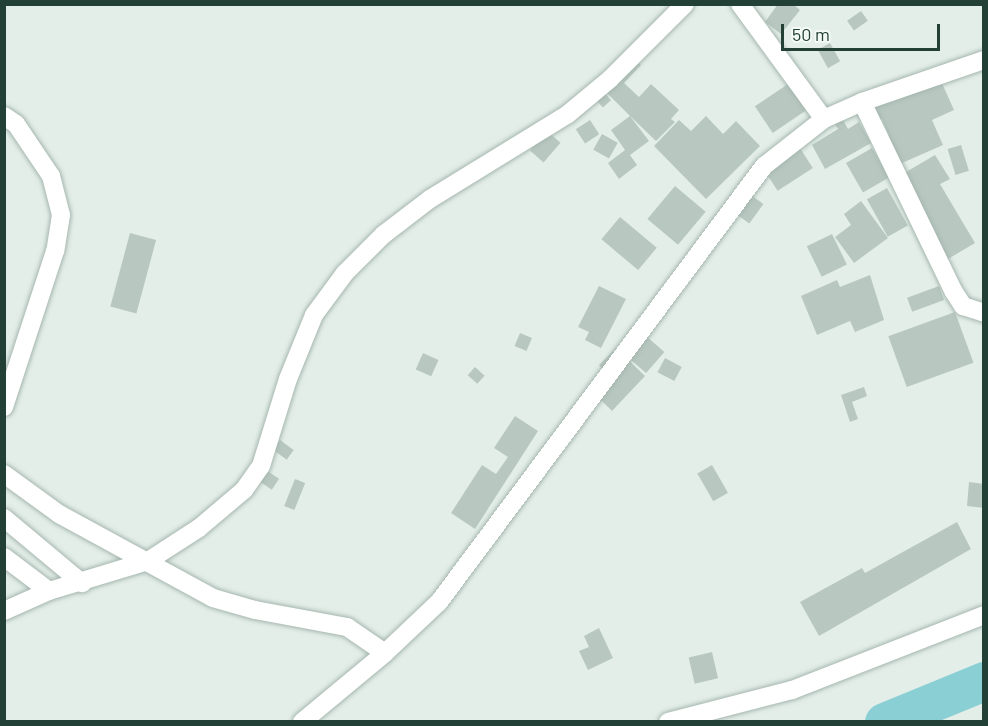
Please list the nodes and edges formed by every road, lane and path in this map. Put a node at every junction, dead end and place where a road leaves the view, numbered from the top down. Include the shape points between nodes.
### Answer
1 (685, 4) edge
2 (740, 4) edge
3 (984, 60) edge
4 (861, 102) junction
5 (4, 116) edge
6 (824, 119) junction
7 (984, 313) edge
8 (4, 407) edge
9 (4, 474) edge
10 (4, 518) edge
11 (4, 557) edge
12 (148, 561) junction
13 (82, 583) junction
14 (49, 591) junction
15 (4, 611) edge
16 (984, 615) edge
17 (385, 653) junction
18 (302, 722) edge
19 (668, 722) edge

1 - 12 street via 610,79 567,114 430,199 383,235 345,273 314,315 288,379 261,466 244,490 217,514
2 - 6 street
3 - 4 street
4 - 6 street
4 - 7 street via 954,292 963,306
5 - 8 street via 16,124 47,169 61,215 55,251
6 - 17 street via 764,166 472,560 439,602
9 - 12 street via 59,514
10 - 13 street
11 - 14 street
12 - 13 street
12 - 17 street via 196,590 238,606 347,627
13 - 14 street
14 - 15 street
16 - 19 street via 792,690
17 - 18 street

